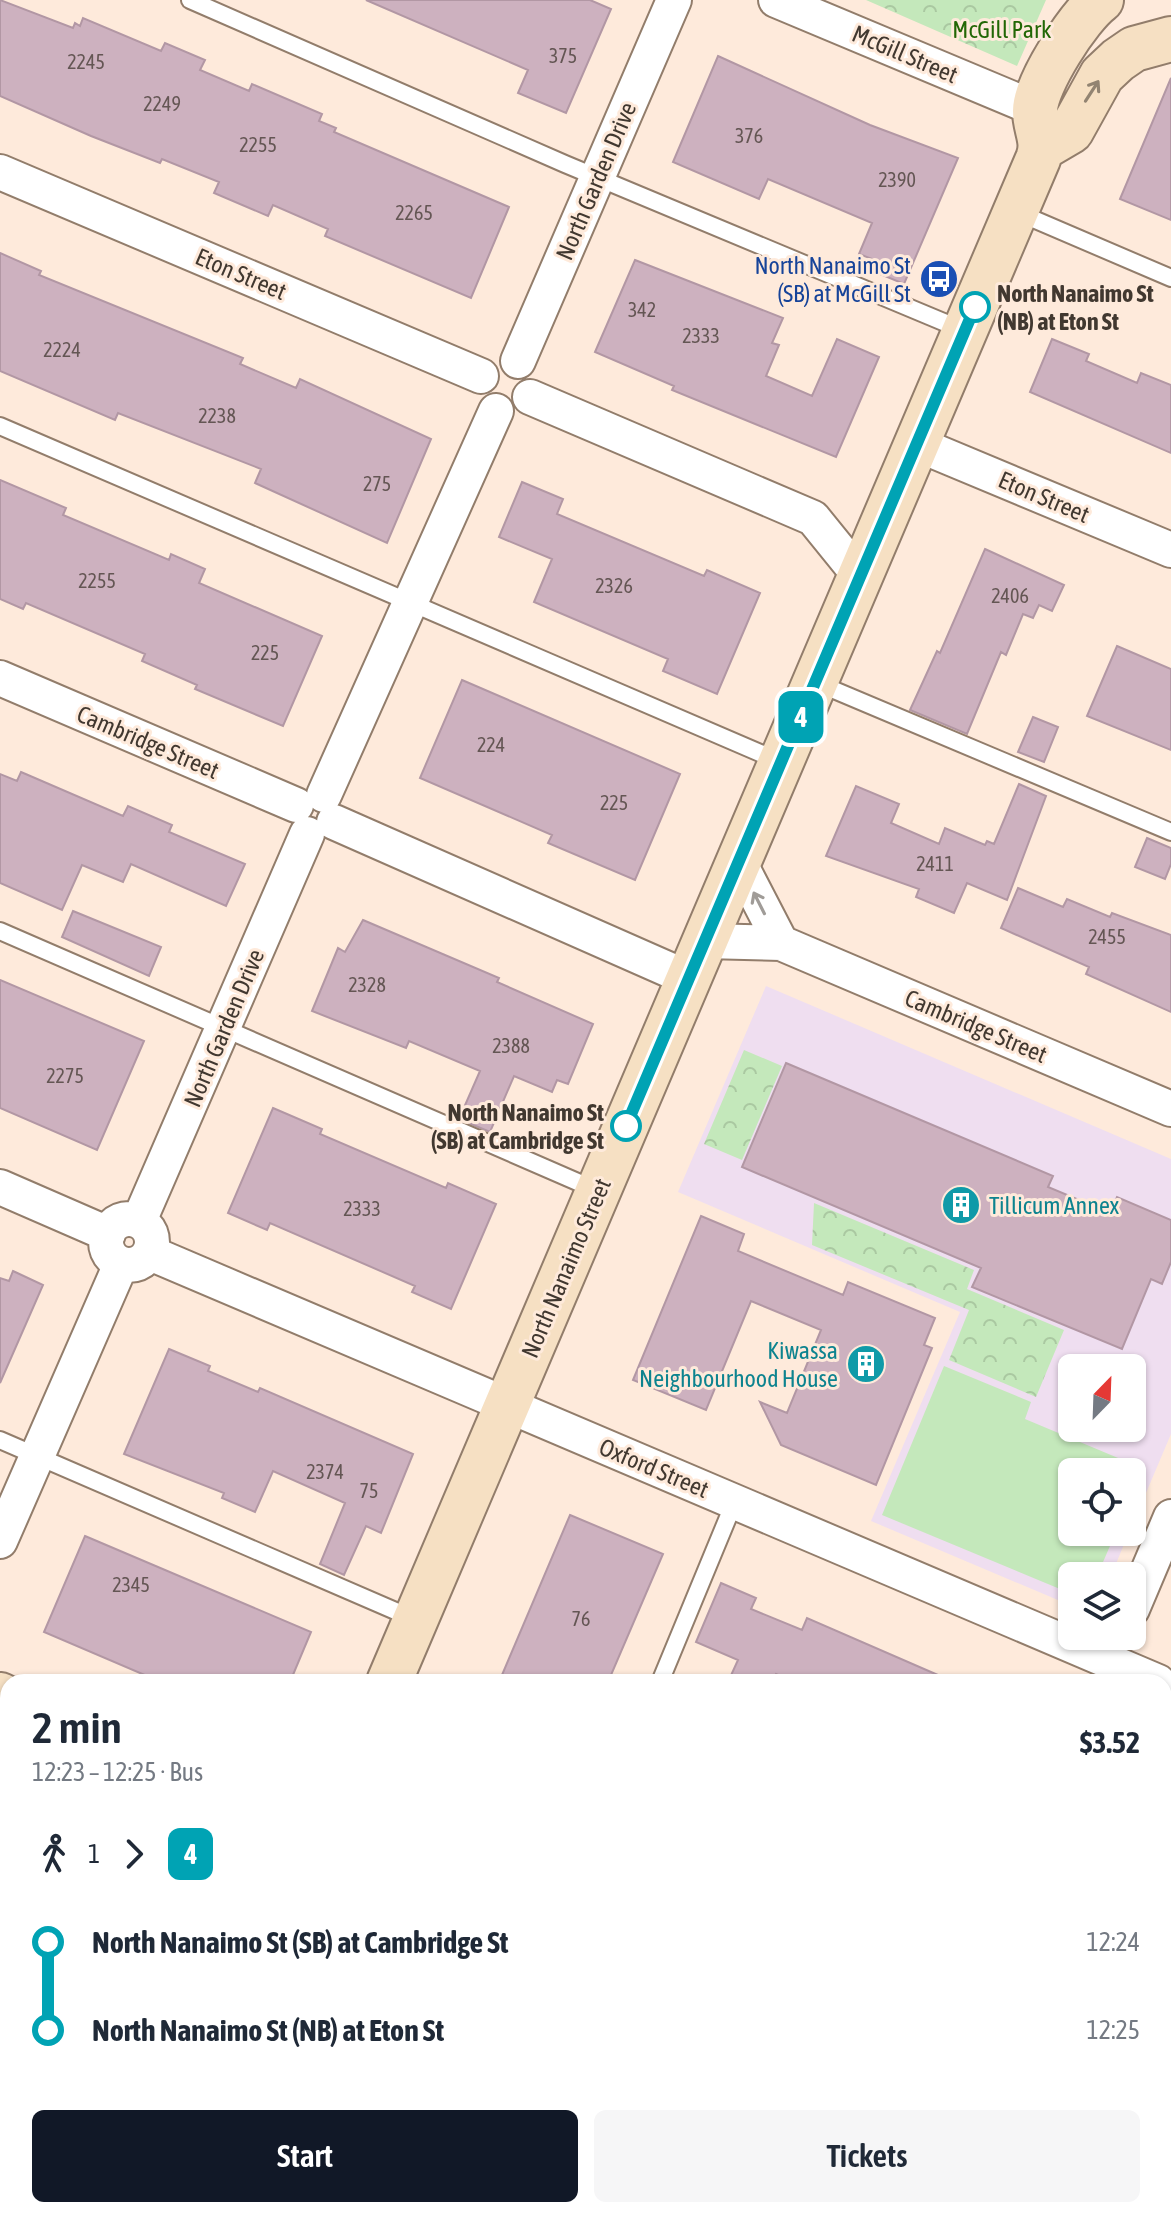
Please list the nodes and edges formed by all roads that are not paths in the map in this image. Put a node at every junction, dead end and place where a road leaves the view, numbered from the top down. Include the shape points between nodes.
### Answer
1 (190, 0) edge
2 (674, 0) edge
3 (776, 0) edge
4 (1101, 0) edge
5 (1164, 40) edge
6 (1038, 128) junction
7 (0, 172) edge
8 (598, 176) junction
9 (1016, 212) junction
10 (1171, 278) edge
11 (965, 331) junction
12 (518, 361) junction
13 (481, 376) junction
14 (530, 397) junction
15 (496, 411) junction
16 (0, 426) edge
17 (917, 444) junction
18 (1171, 550) edge
19 (860, 576) junction
20 (409, 602) junction
21 (0, 678) edge
22 (815, 682) junction
23 (781, 763) junction
24 (315, 814) junction
25 (1171, 832) edge
26 (739, 862) junction
27 (0, 931) edge
28 (781, 943) junction
29 (698, 960) junction
30 (225, 1029) junction
31 (1171, 1109) edge
32 (0, 1187) edge
33 (599, 1191) junction
34 (130, 1243) junction
35 (507, 1405) junction
36 (0, 1440) edge
37 (38, 1457) junction
38 (734, 1503) junction
39 (1171, 1517) edge
40 (0, 1541) edge
41 (1146, 1576) edge
42 (415, 1620) junction
43 (1110, 1660) edge
44 (392, 1674) edge
45 (663, 1674) edge
46 (1141, 1674) edge

1 - 8 lane
2 - 8 street, North Garden Drive
3 - 6 street, McGill Street
4 - 6 main road, North Nanaimo Street via 1077,25 1050,71
6 -> 5 main road via 1071,131 1110,68 1134,49
6 - 9 main road, North Nanaimo Street
7 - 13 street, Eton Street
8 - 11 lane
8 - 12 street, North Garden Drive
9 - 10 lane
9 - 11 main road, North Nanaimo Street
11 - 17 main road, North Nanaimo Street
12 - 13 street via 500,359
12 - 14 street via 533,381
13 - 15 street via 483,400
14 - 15 street via 512,412
14 - 19 street via 813,518
15 - 20 street, North Garden Drive
16 - 20 lane
17 - 18 street, Eton Street
17 - 19 main road, North Nanaimo Street
19 - 22 main road, North Nanaimo Street
20 - 23 lane
20 - 24 street, North Garden Drive
21 - 24 street, Cambridge Street
22 - 23 main road, North Nanaimo Street
22 - 25 lane
23 - 26 main road, North Nanaimo Street
24 - 29 street, Cambridge Street
24 - 30 street, North Garden Drive
28 -> 26 street
26 - 29 main road, North Nanaimo Street
27 - 30 lane
28 - 29 street, Cambridge Street
28 - 31 street, Cambridge Street
29 - 33 main road, North Nanaimo Street
30 - 33 lane
30 - 34 street, North Garden Drive
32 - 34 street, Oxford Street
33 - 35 main road, North Nanaimo Street
34 - 35 street, Oxford Street
34 - 37 street, North Garden Drive
35 - 38 street, Oxford Street
35 - 42 main road, North Nanaimo Street
36 - 37 lane
37 - 40 street, North Garden Drive
37 - 42 lane
38 - 43 street, Oxford Street
38 - 45 lane
39 - 41 street
42 - 44 main road, North Nanaimo Street
43 - 46 street, Oxford Street

